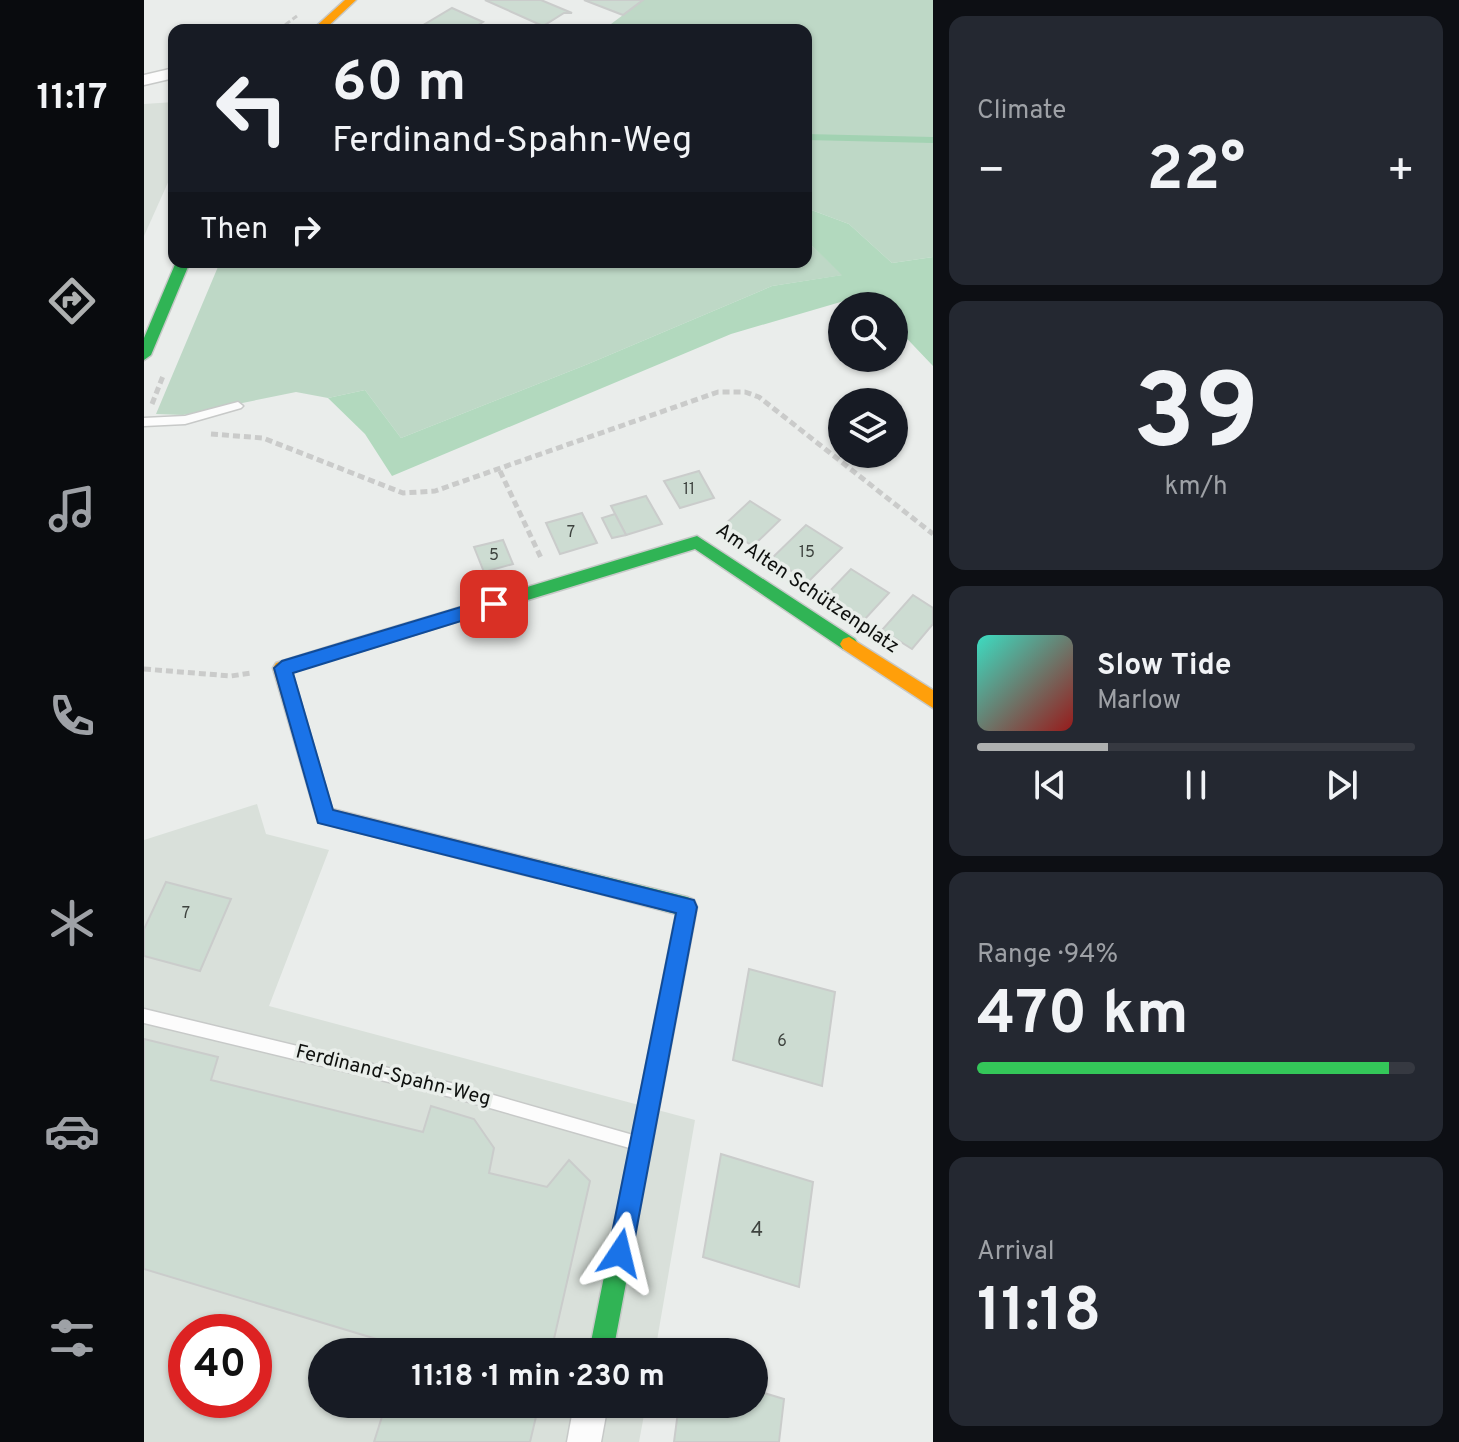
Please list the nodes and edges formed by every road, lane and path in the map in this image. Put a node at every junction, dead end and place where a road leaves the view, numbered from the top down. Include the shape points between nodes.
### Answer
1 (351, 0) edge
2 (325, 24) edge
3 (168, 74) edge
4 (144, 80) edge
5 (180, 268) edge
6 (144, 355) edge
7 (238, 406) dead end
8 (185, 420) junction
9 (144, 422) edge
10 (500, 471) junction
11 (933, 534) edge
12 (554, 586) junction
13 (282, 668) junction
14 (144, 669) edge
15 (933, 700) edge
16 (144, 1016) edge
17 (640, 1144) junction
18 (604, 1338) edge
19 (588, 1418) edge
20 (584, 1442) edge

1 - 2 street
3 - 4 street
5 - 6 street
7 - 8 lane
8 - 9 lane
8 - 10 path via 215,435 279,443 403,493 435,491
10 - 11 path via 718,392 745,392 759,397
10 - 12 path
12 - 13 street, Am Alten Schützenplatz
12 - 15 street, Am Alten Schützenplatz via 697,542
13 - 14 path via 231,676
13 - 17 street via 325,816 687,907
16 - 17 lane, Ferdinand-Spahn-Weg via 455,1091
17 - 18 street
19 - 20 street

